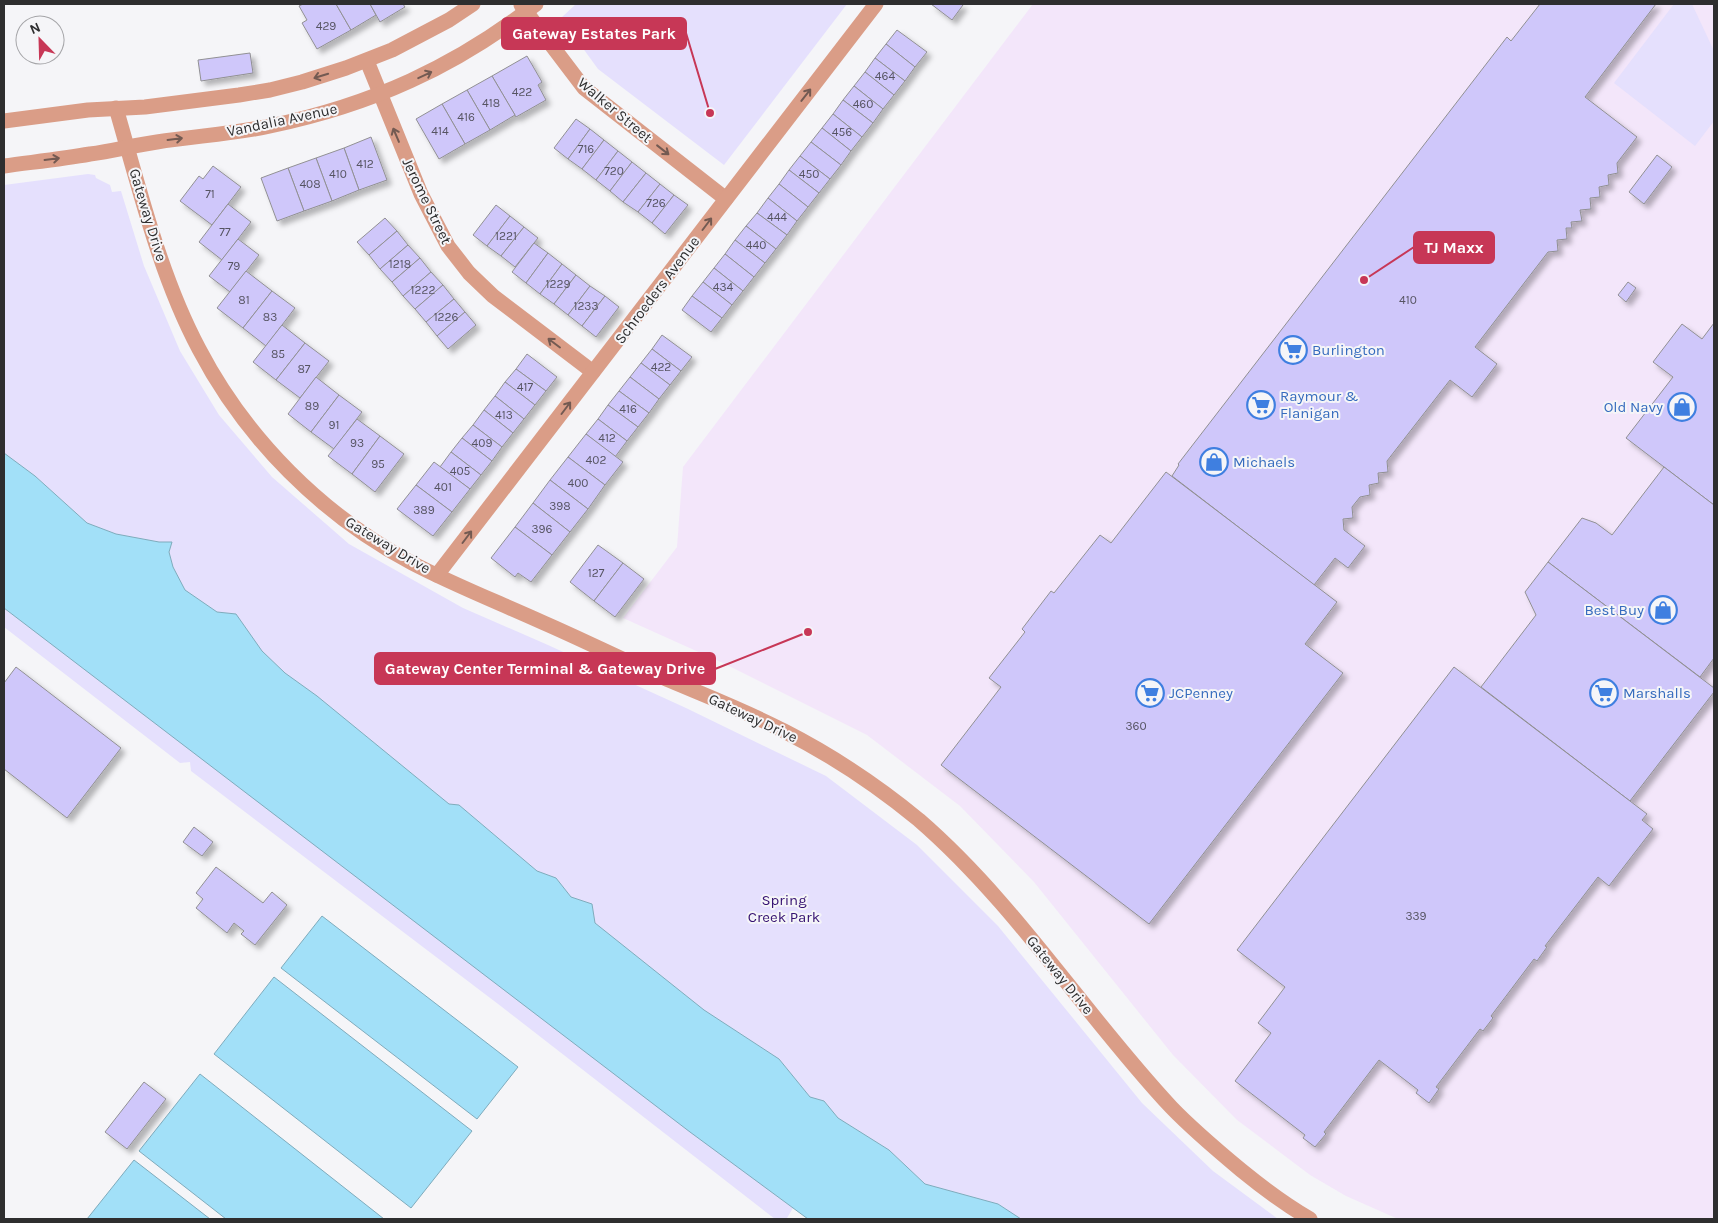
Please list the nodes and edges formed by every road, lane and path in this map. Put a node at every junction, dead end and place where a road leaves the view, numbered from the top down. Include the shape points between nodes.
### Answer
1 (473, 4) edge
2 (876, 4) edge
3 (527, 6) edge
4 (367, 61) junction
5 (380, 94) junction
6 (116, 108) junction
7 (4, 121) edge
8 (127, 148) junction
9 (4, 166) edge
10 (726, 199) junction
11 (593, 372) junction
12 (436, 575) junction
13 (1310, 1219) edge

1 - 4 street via 418,37
10 -> 2 street, Schroeders Avenue
5 -> 3 street, Vandalia Avenue via 462,55 485,41
3 -> 10 street, Walker Street via 584,88
4 - 5 street, Jerome Street
4 -> 6 street via 270,90
8 -> 5 street, Vandalia Avenue via 268,126
11 -> 5 street, Jerome Street via 493,296 458,260 431,216
6 - 7 street
6 - 8 street, Gateway Drive
9 -> 8 street, Vandalia Avenue
8 - 12 street, Gateway Drive via 175,297 199,349 232,403 291,473 336,513 383,546
11 -> 10 street, Schroeders Avenue
12 -> 11 street, Schroeders Avenue
12 - 13 street, Gateway Drive via 783,730 896,802 941,840 985,884 1173,1109 1250,1178

